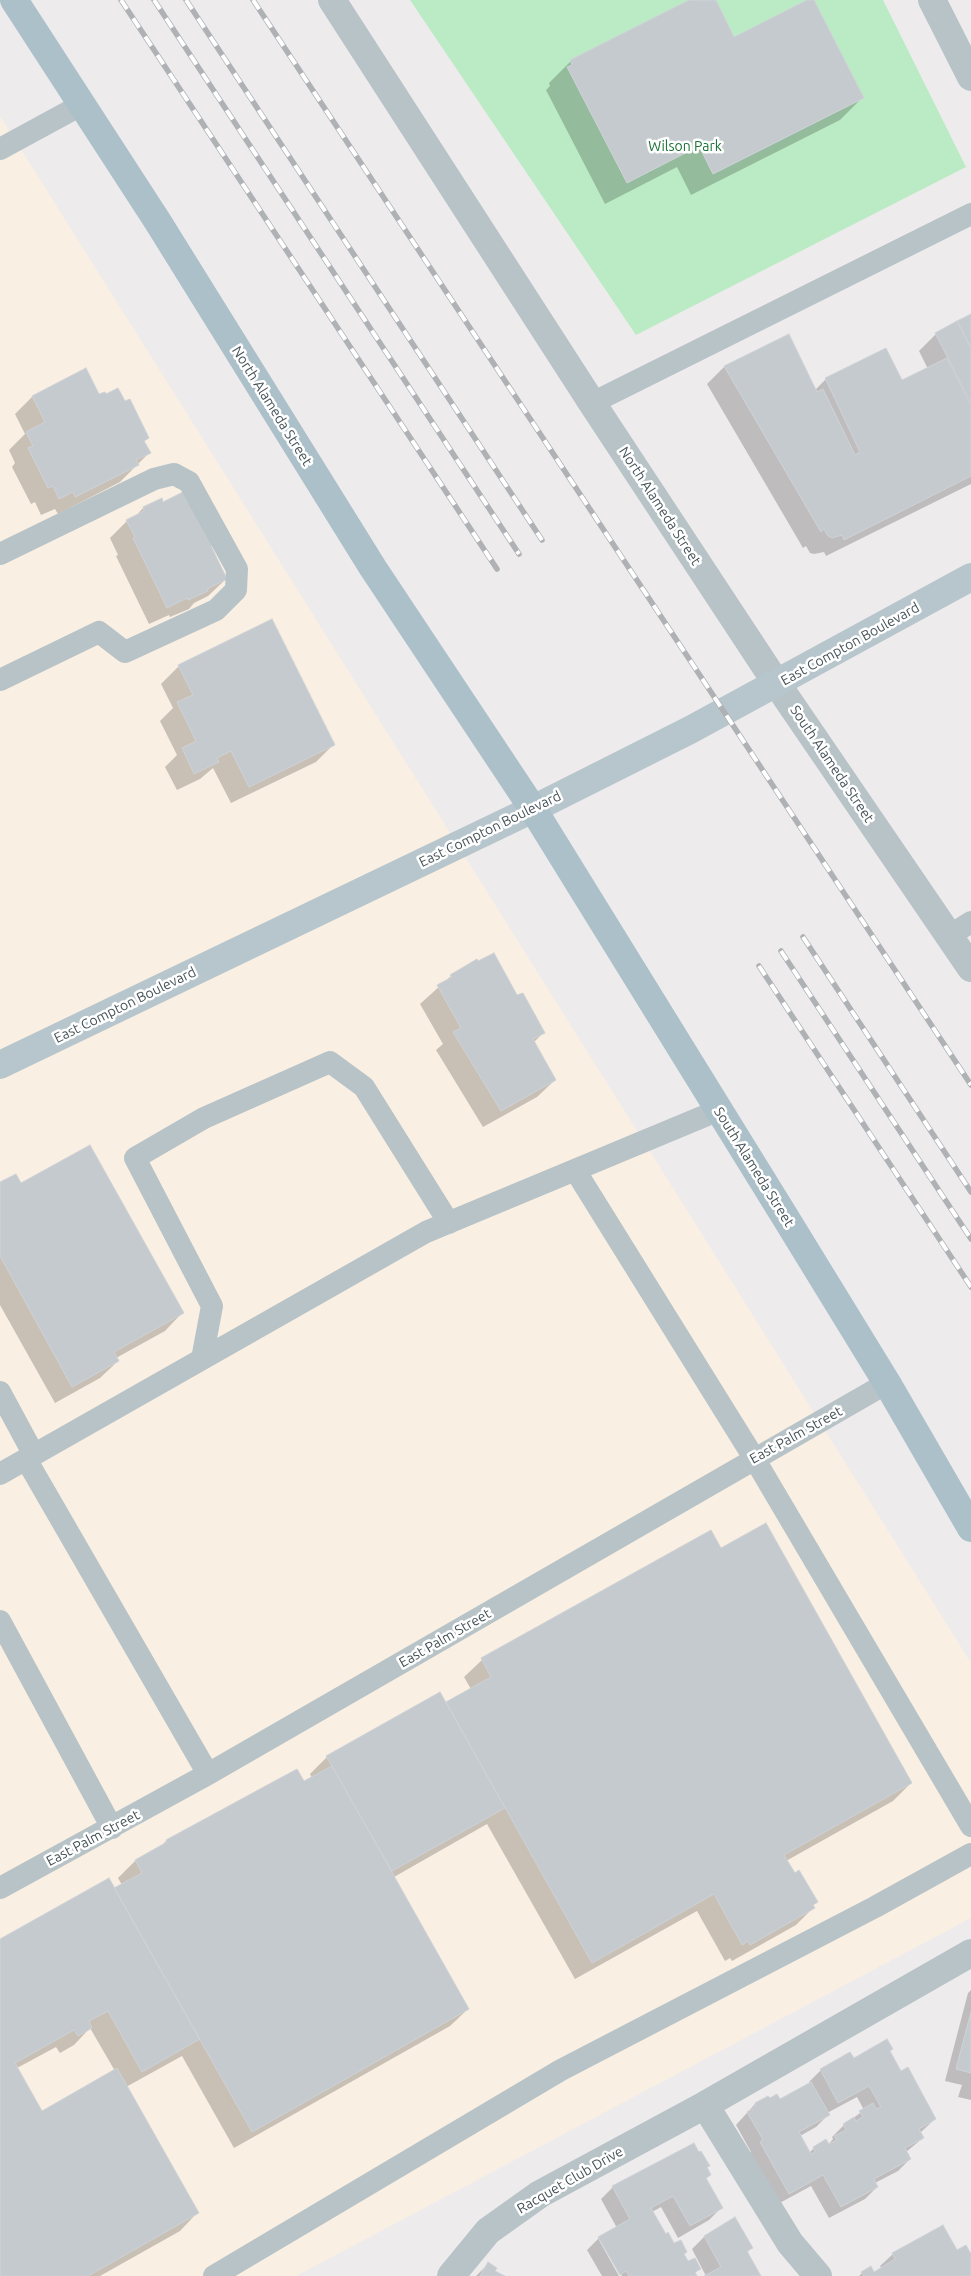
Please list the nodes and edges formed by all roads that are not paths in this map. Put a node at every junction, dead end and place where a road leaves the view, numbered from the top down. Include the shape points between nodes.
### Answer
1 (14, 0) edge
2 (332, 0) edge
3 (932, 0) edge
4 (971, 77) edge
5 (81, 105) junction
6 (0, 150) edge
7 (971, 214) edge
8 (592, 403) junction
9 (0, 554) edge
10 (971, 577) edge
11 (0, 680) edge
12 (777, 684) junction
13 (533, 809) junction
14 (960, 929) edge
15 (971, 968) edge
16 (0, 1065) edge
17 (719, 1110) junction
18 (575, 1170) junction
19 (449, 1223) junction
20 (202, 1359) junction
21 (887, 1383) junction
22 (0, 1392) edge
23 (30, 1457) junction
24 (754, 1458) junction
25 (0, 1474) edge
26 (971, 1528) edge
27 (0, 1621) edge
28 (208, 1774) junction
29 (971, 1826) edge
30 (112, 1828) junction
31 (971, 1854) edge
32 (0, 1888) edge
33 (971, 1953) edge
34 (705, 2105) junction
35 (214, 2276) edge
36 (451, 2276) edge
37 (818, 2276) edge

1 - 5 main road, North Alameda Street
2 - 8 street, North Alameda Street
3 - 4 street
5 - 6 lane
5 - 13 main road, North Alameda Street via 158,222 373,568
7 - 8 lane
8 - 12 street, North Alameda Street
9 - 11 lane via 154,479 174,474 189,482 237,569 236,590 216,610 199,618 125,652 99,632
10 - 12 main road, East Compton Boulevard
12 - 13 main road, East Compton Boulevard
12 - 14 street, South Alameda Street
13 - 16 main road, East Compton Boulevard
13 - 17 main road, South Alameda Street
14 - 15 street, South Alameda Street
17 - 18 lane
17 - 21 main road, South Alameda Street
18 - 19 lane
18 - 24 lane
19 - 20 lane via 426,1232
19 - 20 lane via 364,1087 330,1062 204,1118 135,1158 212,1306
20 - 23 lane
21 - 24 lane, East Palm Street
21 - 26 main road, South Alameda Street
22 - 23 lane
23 - 25 lane
23 - 28 lane
24 - 28 lane, East Palm Street
24 - 29 lane
27 - 30 lane
28 - 30 lane, East Palm Street
30 - 32 lane, East Palm Street
31 - 35 lane via 561,2070
33 - 34 street, Racquet Club Drive
34 - 36 street, Racquet Club Drive via 540,2194 488,2230
34 - 37 street via 790,2243

